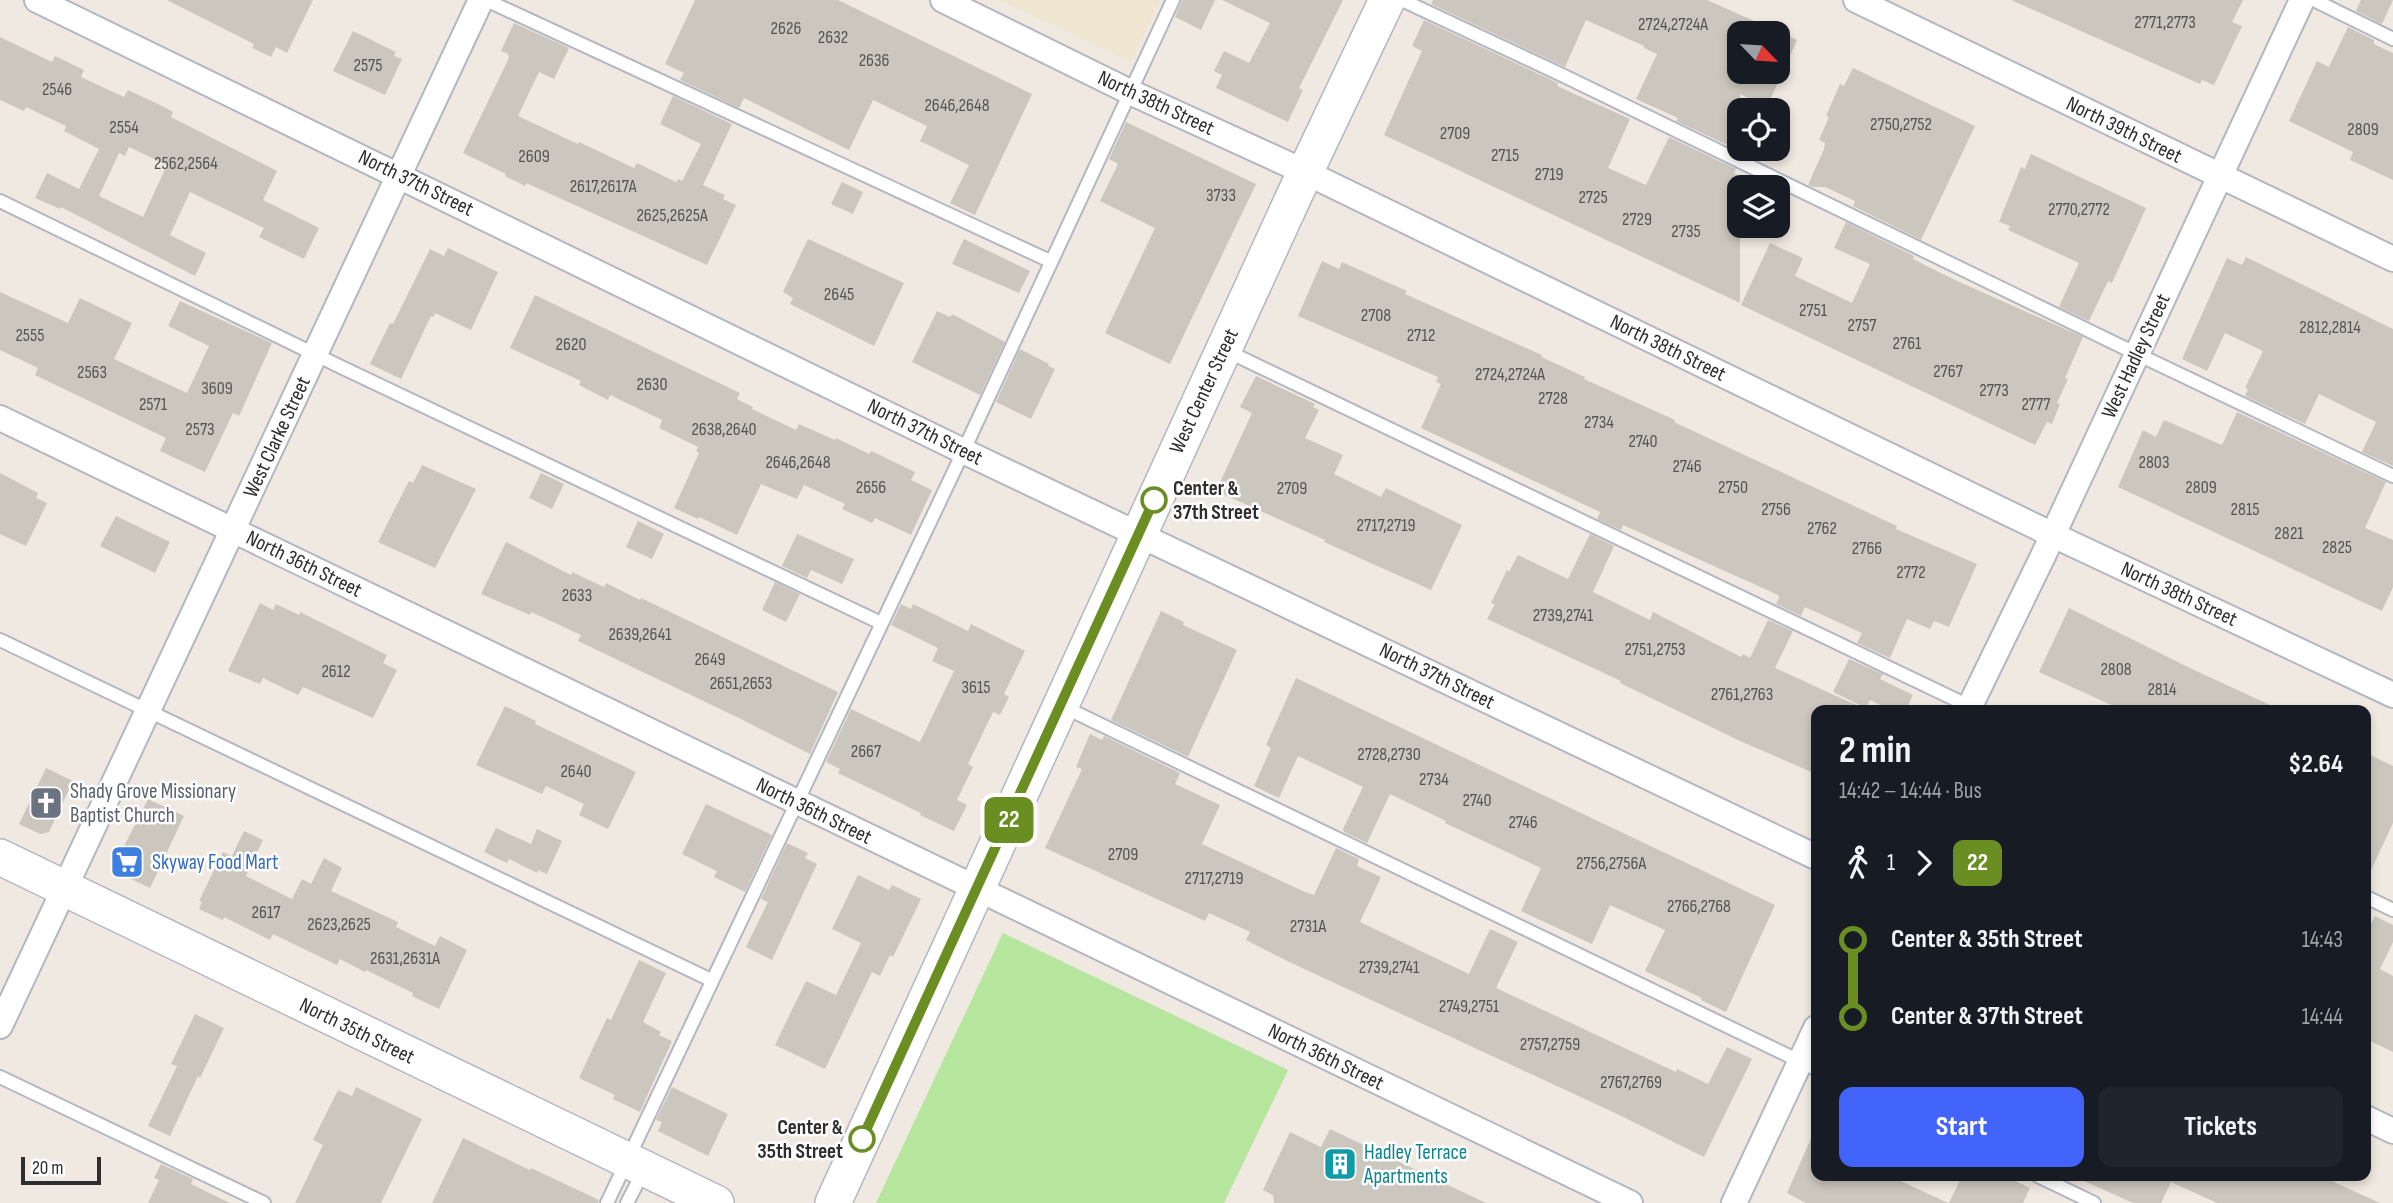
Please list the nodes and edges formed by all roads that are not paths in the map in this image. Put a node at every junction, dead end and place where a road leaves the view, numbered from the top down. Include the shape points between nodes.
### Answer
1 (37, 0) edge
2 (483, 0) edge
3 (943, 0) edge
4 (1173, 0) edge
5 (1387, 0) edge
6 (1402, 0) edge
7 (1856, 0) edge
8 (2302, 0) edge
9 (2314, 0) edge
10 (2393, 39) edge
11 (1130, 92) junction
12 (1305, 172) junction
13 (399, 175) junction
14 (2220, 177) junction
15 (0, 201) edge
16 (2393, 259) edge
17 (1050, 261) junction
18 (1223, 349) junction
19 (316, 354) junction
20 (2137, 354) junction
21 (0, 418) edge
22 (963, 451) junction
23 (2393, 476) edge
24 (233, 529) junction
25 (1138, 534) junction
26 (2053, 534) junction
27 (881, 623) junction
28 (0, 640) edge
29 (2393, 695) edge
30 (1061, 705) junction
31 (1964, 705) edge
32 (1974, 705) edge
33 (147, 711) junction
34 (795, 803) junction
35 (1811, 855) edge
36 (0, 857) edge
37 (64, 889) junction
38 (978, 889) junction
39 (2371, 899) edge
40 (2393, 910) edge
41 (711, 980) junction
42 (0, 1026) edge
43 (1809, 1066) edge
44 (0, 1077) edge
45 (2371, 1120) edge
46 (2393, 1131) edge
47 (635, 1166) junction
48 (2048, 1181) edge
49 (264, 1203) edge
50 (607, 1203) edge
51 (627, 1203) edge
52 (716, 1203) edge
53 (833, 1203) edge
54 (1630, 1203) edge
55 (1734, 1203) edge
56 (2094, 1203) edge

1 - 13 street, North 37th Street
2 - 13 street, West Clarke Street
2 - 17 lane
3 - 11 street, North 38th Street
4 - 11 lane
5 - 12 street, West Center Street
6 - 20 lane
7 - 14 street, North 39th Street
8 - 14 street, West Hadley Street
9 - 10 lane
11 - 12 street, North 38th Street
11 - 17 lane
12 - 18 street, West Center Street
12 - 26 street, North 38th Street
13 - 19 street, West Clarke Street
13 - 22 street, North 37th Street
14 - 16 street, North 39th Street
14 - 20 street, West Hadley Street
15 - 19 lane
17 - 22 lane
18 - 25 street, West Center Street
18 - 31 lane
19 - 24 street, West Clarke Street
19 - 27 lane
20 - 23 lane
20 - 26 street, West Hadley Street
21 - 24 street, North 36th Street
22 - 25 street, North 37th Street
22 - 27 lane
24 - 33 street, West Clarke Street
24 - 34 street, North 36th Street
25 - 30 street, West Center Street
25 - 35 street, North 37th Street
26 - 29 street, North 38th Street
26 - 32 street, West Hadley Street
27 - 34 lane
28 - 33 lane
30 - 38 street, West Center Street
30 - 43 lane
33 - 37 street, West Clarke Street
33 - 41 lane
34 - 38 street, North 36th Street
34 - 41 lane
36 - 37 street, North 35th Street
37 - 42 street, West Clarke Street
37 - 47 street, North 35th Street
38 - 53 street, West Center Street
38 - 54 street, North 36th Street
39 - 40 lane
41 - 47 lane
43 - 55 street
44 - 49 lane
45 - 46 street
47 - 50 lane
47 - 51 lane
47 - 52 street, North 35th Street
48 - 56 lane

